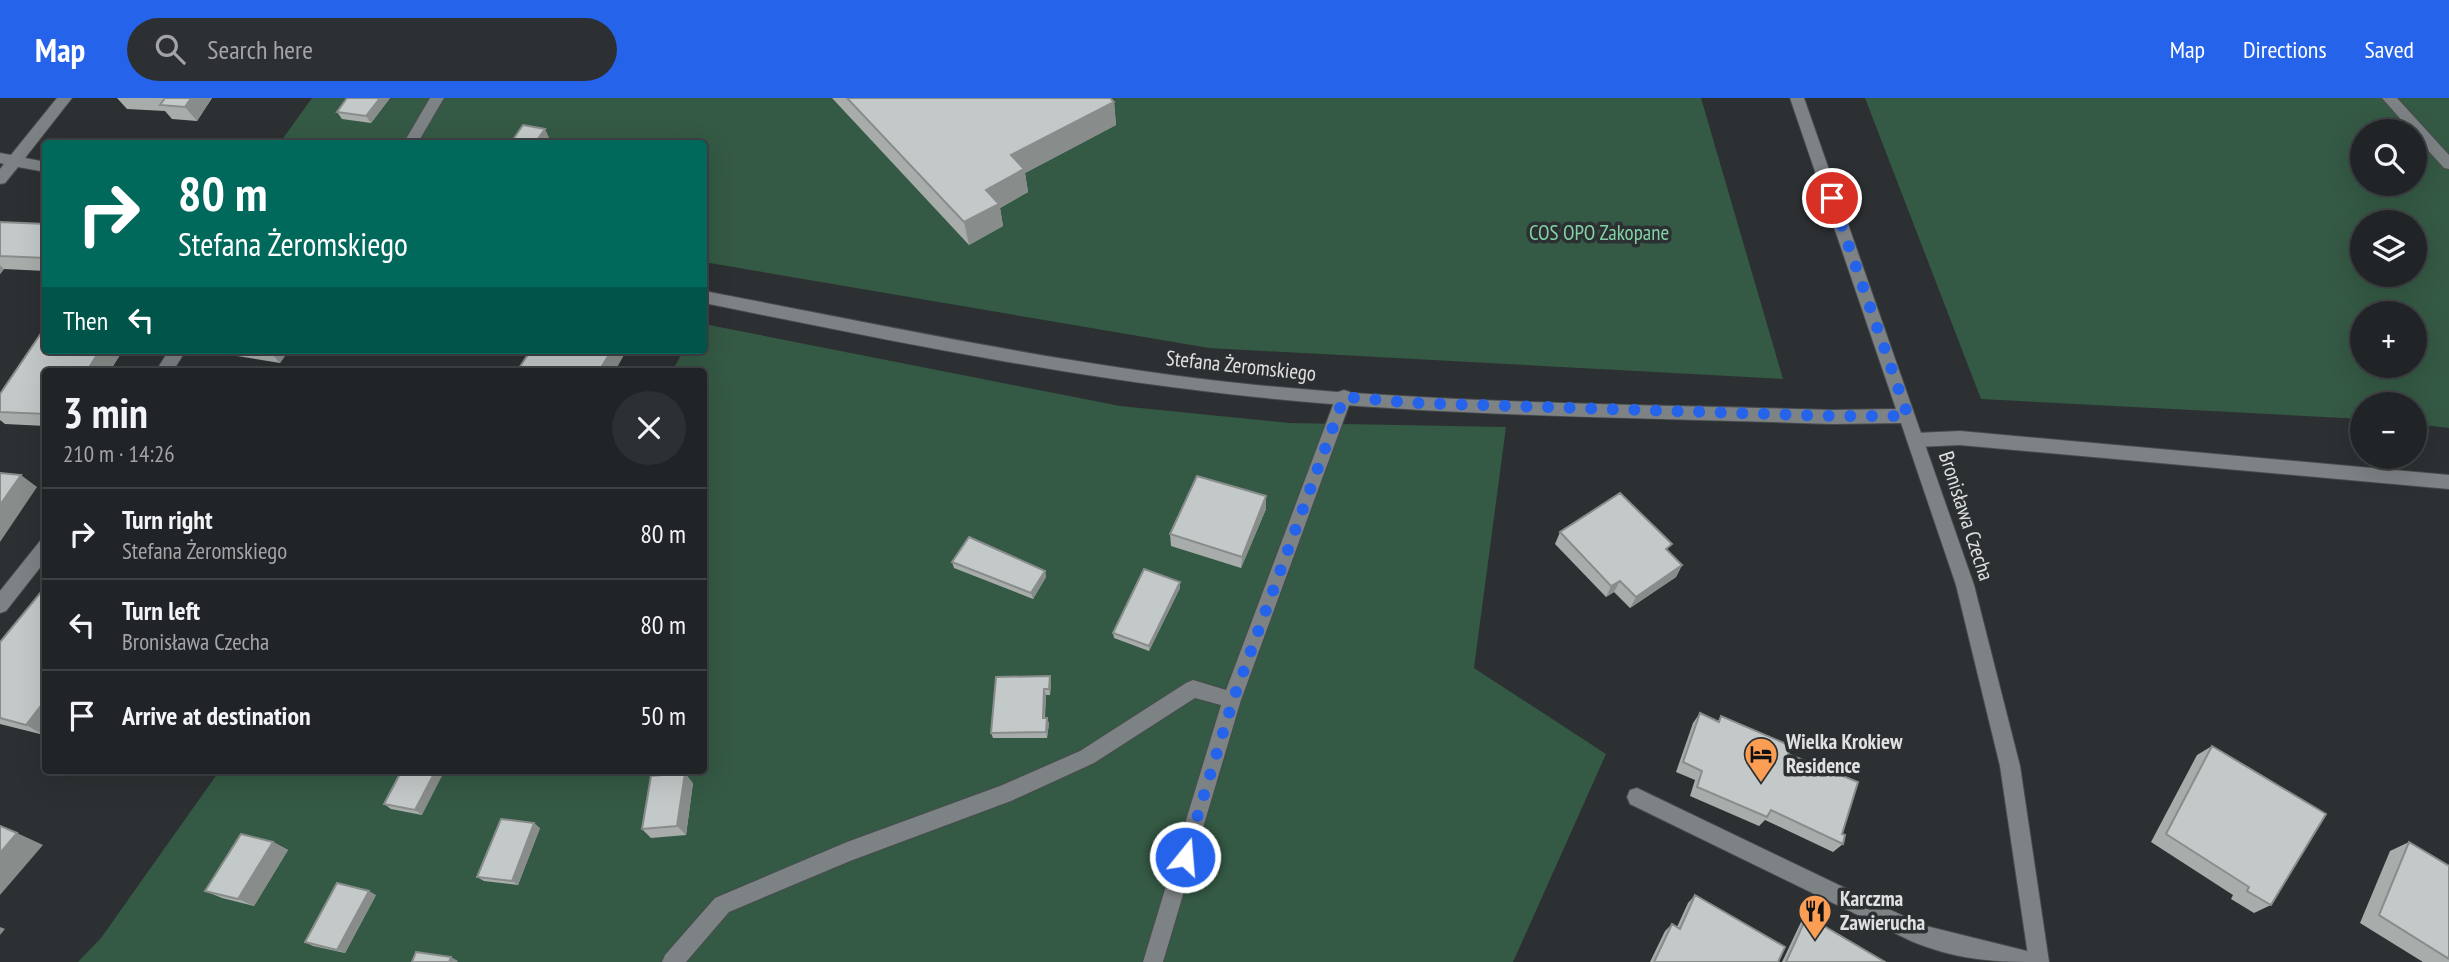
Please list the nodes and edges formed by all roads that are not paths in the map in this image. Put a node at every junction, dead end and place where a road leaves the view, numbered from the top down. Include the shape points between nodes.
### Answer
1 (65, 98) edge
2 (437, 98) edge
3 (1797, 98) edge
4 (2389, 98) edge
5 (412, 140) edge
6 (7, 159) edge
7 (2449, 164) edge
8 (42, 166) edge
9 (0, 179) edge
10 (707, 298) edge
11 (1344, 397) junction
12 (1908, 416) junction
13 (1916, 440) junction
14 (2449, 482) edge
15 (42, 551) edge
16 (0, 605) edge
17 (1233, 700) junction
18 (1637, 797) dead end
19 (672, 962) edge
20 (1153, 962) edge
21 (2031, 962) edge
22 (2039, 962) edge

1 - 6 street
2 - 5 street
3 - 12 street, Bronisława Czecha
4 - 7 street
6 - 8 street
6 - 9 street
10 - 11 street, Stefana Żeromskiego via 1058,365 1256,391
11 - 12 street, Stefana Żeromskiego via 1416,403
11 - 17 street
12 - 13 street, Bronisława Czecha
13 - 14 street via 1960,438
13 - 22 street, Bronisława Czecha via 1965,585 1993,689 2016,799
15 - 16 street
17 - 19 street via 1193,688 1087,757 722,905
17 - 20 street
18 - 21 street via 1918,934

